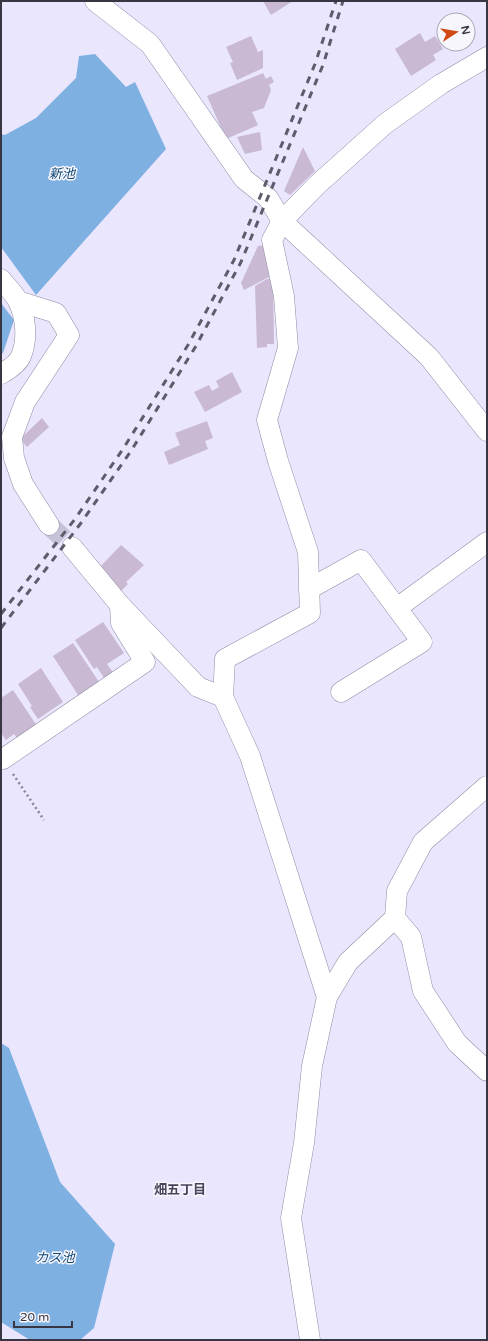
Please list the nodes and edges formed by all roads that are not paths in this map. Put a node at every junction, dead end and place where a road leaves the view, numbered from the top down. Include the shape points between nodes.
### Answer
1 (95, 1) edge
2 (487, 57) edge
3 (282, 221) junction
4 (1, 279) edge
5 (18, 301) junction
6 (1, 374) edge
7 (487, 432) edge
8 (49, 525) tunnel mouth
9 (487, 542) edge
10 (72, 547) tunnel mouth
11 (309, 589) junction
12 (120, 605) junction
13 (397, 608) junction
14 (341, 692) dead end
15 (223, 697) junction
16 (3, 759) road end
17 (487, 786) edge
18 (395, 918) junction
19 (327, 997) junction
20 (487, 1071) edge
21 (310, 1340) edge

1 - 3 street via 150,44 244,179 268,198
2 - 3 street via 441,84 385,124 317,185
3 - 7 street via 429,357
3 - 11 street via 272,240 284,296 288,348 267,420 308,552
4 - 5 street
5 - 6 street via 24,318 25,336 21,357 11,369
5 - 8 street via 56,313 69,335 25,402 12,437 14,458 23,484
9 - 13 street
10 - 12 street
11 - 13 street via 361,560
11 - 15 street via 310,614 225,659
12 - 15 street via 198,687
12 - 16 street via 121,623 145,662
13 - 14 street via 422,642
15 - 19 street via 250,756
17 - 18 street via 423,842 397,891
18 - 19 street via 348,962
18 - 20 street via 411,937 423,991 457,1043
19 - 21 street via 312,1066 304,1143 291,1218

